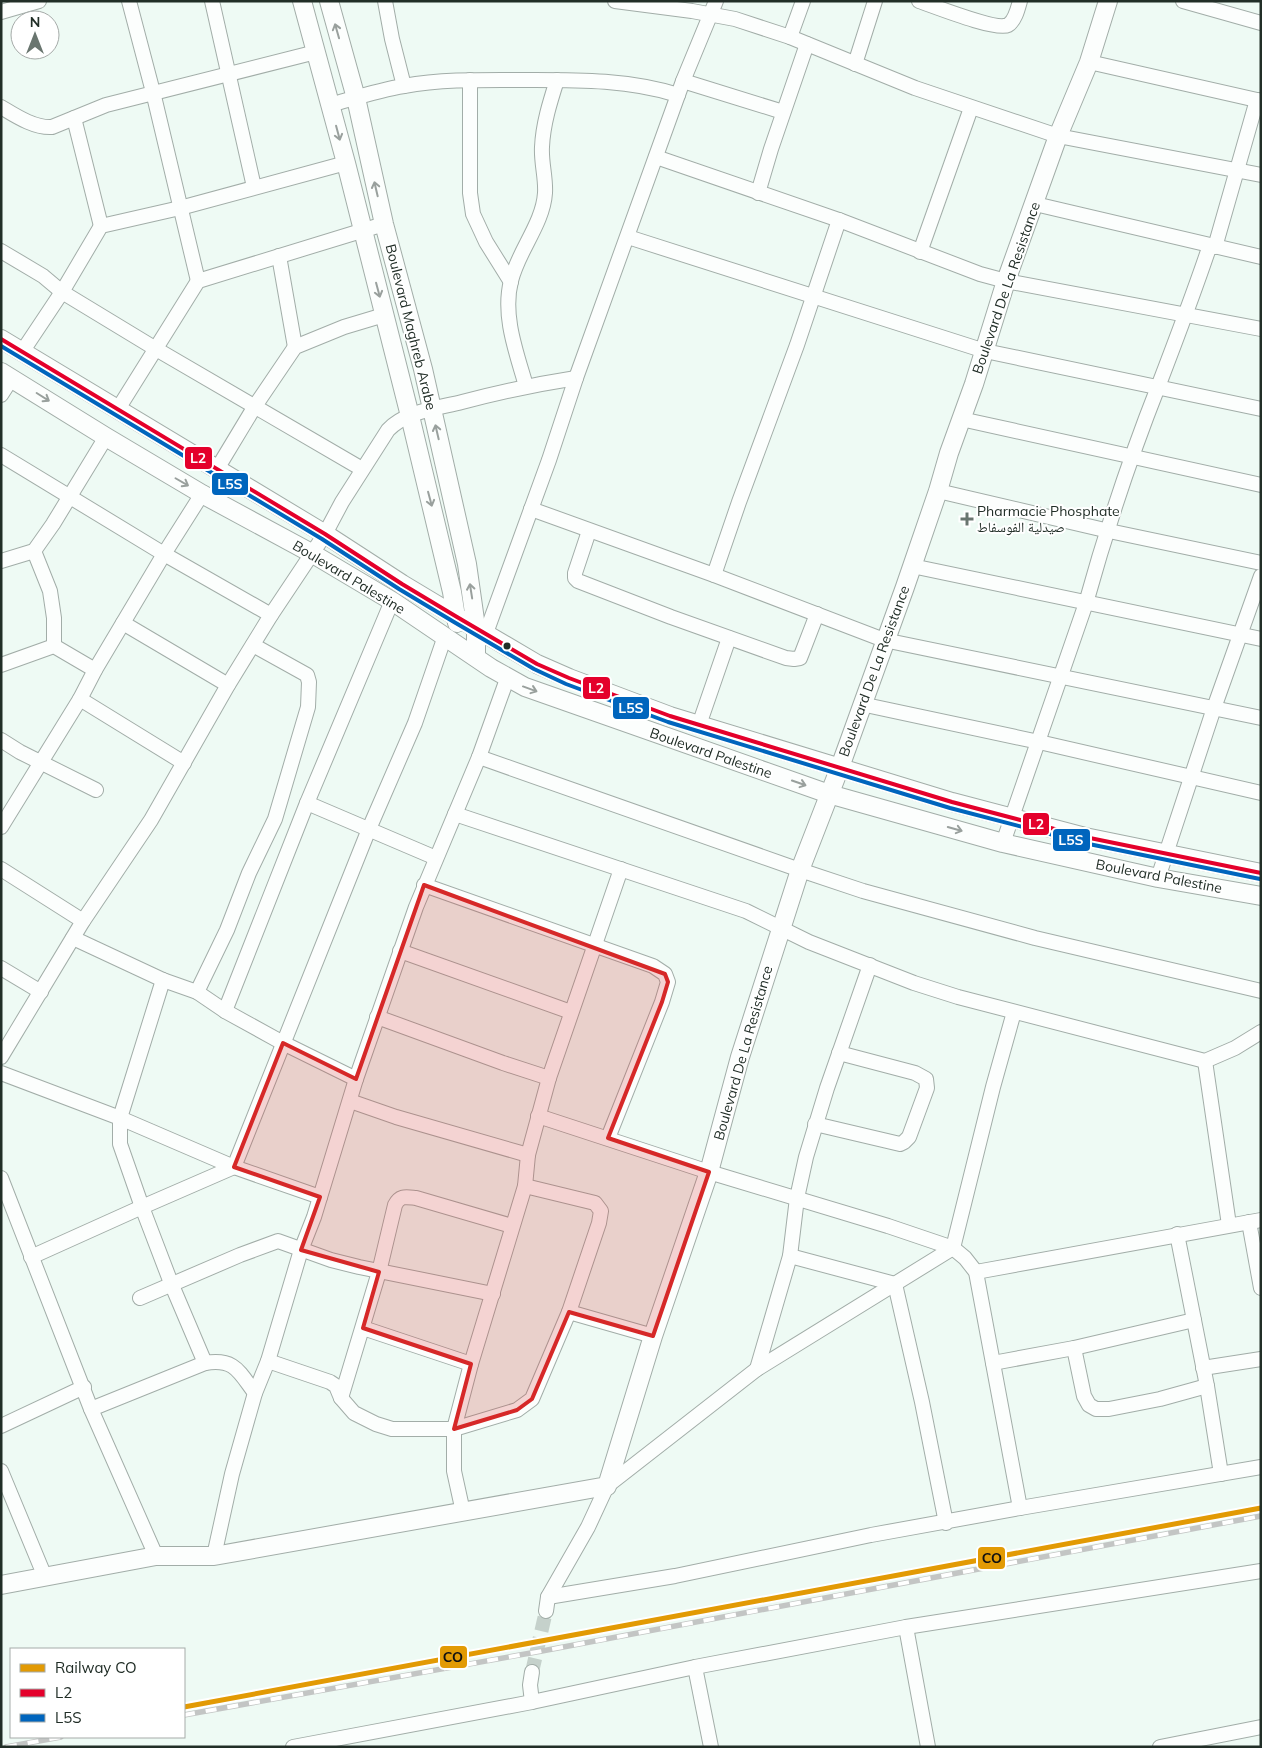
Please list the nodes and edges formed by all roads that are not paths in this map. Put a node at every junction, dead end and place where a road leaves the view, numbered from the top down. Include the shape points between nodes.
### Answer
1 (39, 1) edge
2 (129, 1) edge
3 (212, 1) edge
4 (302, 1) edge
5 (329, 1) edge
6 (385, 1) edge
7 (615, 1) edge
8 (803, 1) edge
9 (875, 1) edge
10 (918, 1) edge
11 (1020, 1) edge
12 (1108, 1) edge
13 (1183, 1) edge
14 (631, 2) edge
15 (713, 8) edge
16 (1, 12) edge
17 (1261, 23) edge
18 (790, 37) junction
19 (807, 44) junction
20 (316, 52) junction
21 (1088, 62) junction
22 (854, 64) junction
23 (228, 74) junction
24 (470, 80) junction
25 (557, 80) junction
26 (683, 81) junction
27 (404, 86) junction
28 (153, 92) junction
29 (678, 96) junction
30 (356, 98) junction
31 (1259, 100) edge
32 (330, 105) junction
33 (1, 107) edge
34 (971, 108) junction
35 (783, 112) junction
36 (74, 118) junction
37 (1058, 136) junction
38 (656, 157) junction
39 (346, 163) junction
40 (1236, 169) junction
41 (1261, 175) edge
42 (254, 187) junction
43 (758, 193) junction
44 (1035, 204) junction
45 (180, 208) junction
46 (839, 220) junction
47 (384, 224) junction
48 (101, 226) junction
49 (362, 230) junction
50 (628, 237) junction
51 (1213, 246) junction
52 (1, 251) edge
53 (920, 252) junction
54 (279, 256) junction
55 (1261, 257) edge
56 (198, 281) junction
57 (1006, 281) junction
58 (511, 282) junction
59 (62, 292) junction
60 (814, 296) junction
61 (384, 315) junction
62 (1187, 315) junction
63 (1261, 329) edge
64 (1, 339) edge
65 (295, 347) junction
66 (156, 349) junction
67 (984, 351) junction
68 (22, 352) junction
69 (6, 375) edge
70 (576, 378) junction
71 (526, 386) junction
72 (1157, 388) junction
73 (1, 395) edge
74 (256, 406) junction
75 (118, 409) junction
76 (1261, 409) edge
77 (432, 410) junction
78 (410, 416) junction
79 (961, 419) junction
80 (106, 437) junction
81 (1, 455) edge
82 (1132, 457) junction
83 (362, 469) junction
84 (217, 470) junction
85 (1261, 485) edge
86 (938, 491) junction
87 (202, 494) junction
88 (69, 495) junction
89 (531, 509) junction
90 (589, 531) junction
91 (1108, 531) junction
92 (325, 534) junction
93 (34, 550) junction
94 (164, 554) junction
95 (313, 554) junction
96 (1, 561) edge
97 (1261, 563) edge
98 (912, 566) junction
99 (714, 575) junction
100 (1261, 576) edge
101 (392, 600) junction
102 (1086, 603) junction
103 (817, 614) junction
104 (271, 615) junction
105 (457, 617) junction
106 (123, 623) junction
107 (481, 630) junction
108 (1240, 635) junction
109 (729, 638) junction
110 (1261, 639) edge
111 (884, 640) junction
112 (452, 641) junction
113 (253, 645) junction
114 (54, 646) junction
115 (476, 656) junction
116 (1, 665) edge
117 (95, 670) junction
118 (1060, 676) junction
119 (507, 679) junction
120 (228, 685) junction
121 (80, 699) junction
122 (861, 704) junction
123 (1214, 708) junction
124 (1261, 718) edge
125 (698, 725) junction
126 (1, 740) edge
127 (1039, 742) junction
128 (479, 757) junction
129 (41, 762) junction
130 (184, 763) junction
131 (840, 767) junction
132 (1191, 777) junction
133 (96, 790) dead end
134 (1261, 793) edge
135 (829, 794) junction
136 (308, 803) junction
137 (455, 814) junction
138 (1013, 818) junction
139 (1, 827) edge
140 (369, 829) junction
141 (1003, 843) junction
142 (1165, 853) junction
143 (436, 858) junction
144 (621, 869) junction
145 (2, 870) edge
146 (800, 870) junction
147 (1261, 873) edge
148 (1158, 878) junction
149 (424, 885) junction
150 (1261, 896) edge
151 (83, 921) junction
152 (781, 928) junction
153 (73, 938) junction
154 (594, 946) junction
155 (400, 952) junction
156 (870, 965) junction
157 (1, 968) edge
158 (163, 980) junction
159 (41, 992) junction
160 (197, 992) junction
161 (1261, 992) edge
162 (225, 1011) junction
163 (570, 1012) junction
164 (1014, 1012) junction
165 (377, 1017) junction
166 (1261, 1032) edge
167 (283, 1043) junction
168 (839, 1053) junction
169 (1, 1057) edge
170 (1205, 1061) junction
171 (1, 1072) edge
172 (549, 1078) junction
173 (356, 1079) junction
174 (350, 1101) junction
175 (538, 1116) junction
176 (120, 1118) junction
177 (815, 1124) junction
178 (608, 1138) junction
179 (528, 1155) junction
180 (234, 1168) junction
181 (709, 1172) junction
182 (1, 1178) edge
183 (525, 1186) junction
184 (320, 1196) junction
185 (798, 1198) junction
186 (7, 1206) edge
187 (142, 1207) junction
188 (1255, 1221) edge
189 (1229, 1225) junction
190 (512, 1226) junction
191 (1177, 1234) junction
192 (953, 1248) junction
193 (301, 1250) junction
194 (790, 1256) junction
195 (31, 1257) junction
196 (379, 1272) junction
197 (976, 1272) junction
198 (171, 1283) junction
199 (895, 1284) junction
200 (1261, 1288) edge
201 (492, 1294) junction
202 (140, 1298) dead end
203 (569, 1312) junction
204 (1194, 1320) junction
205 (362, 1328) junction
206 (653, 1336) junction
207 (1074, 1348) junction
208 (1261, 1359) edge
209 (268, 1361) junction
210 (205, 1363) junction
211 (993, 1363) junction
212 (471, 1364) junction
213 (757, 1368) junction
214 (1203, 1368) junction
215 (1208, 1386) junction
216 (84, 1387) junction
217 (255, 1393) junction
218 (341, 1398) junction
219 (91, 1409) junction
220 (1, 1426) edge
221 (454, 1429) junction
222 (1261, 1467) edge
223 (1, 1471) edge
224 (1221, 1474) junction
225 (607, 1486) junction
226 (1020, 1508) junction
227 (464, 1512) junction
228 (946, 1523) junction
229 (156, 1556) junction
230 (214, 1556) junction
231 (1261, 1570) edge
232 (45, 1577) junction
233 (1, 1585) edge
234 (906, 1627) junction
235 (696, 1666) junction
236 (532, 1672) tunnel mouth
237 (532, 1702) junction
238 (1261, 1727) edge
239 (293, 1747) edge
240 (711, 1747) edge
241 (928, 1747) edge
242 (1160, 1747) edge

1 - 16 street
2 - 28 street
3 - 23 street
4 - 20 street, Boulevard Maghreb Arabe
30 -> 5 street, Boulevard Maghreb Arabe
6 - 27 street
7 - 14 street
8 - 18 street
9 - 22 street
10 - 11 street via 1001,27 1010,22
12 - 21 street, Boulevard De La Resistance
13 - 17 street
14 - 15 street
15 - 18 street via 735,19
15 - 26 street
18 - 19 street
19 - 22 street
19 - 35 street
20 - 23 street
20 - 32 street, Boulevard Maghreb Arabe
21 - 31 street
21 - 37 street, Boulevard De La Resistance
22 - 34 street
23 - 28 street
23 - 42 street
24 - 25 street
24 - 27 street
24 - 58 street via 470,193 473,214
25 - 29 street via 614,82 651,87
25 - 58 street via 544,127 542,148 546,192
26 - 29 street
26 - 35 street
27 - 30 street
28 - 36 street
28 - 45 street
29 - 38 street
30 - 32 street
47 -> 30 street, Boulevard Maghreb Arabe
31 - 40 street
32 -> 39 street, Boulevard Maghreb Arabe
33 - 36 street via 43,128
34 - 37 street
34 - 53 street
35 - 43 street
36 - 48 street
37 - 40 street
37 - 44 street, Boulevard De La Resistance
38 - 43 street
38 - 50 street
39 - 42 street
39 - 49 street, Boulevard Maghreb Arabe
40 - 41 street
40 - 51 street
42 - 45 street
43 - 46 street
44 - 51 street
44 - 57 street, Boulevard De La Resistance
45 - 48 street
45 - 56 street
46 - 53 street
46 - 60 street
47 - 49 street
47 - 77 street, Boulevard Maghreb Arabe
48 - 59 street
49 - 54 street
49 -> 61 street, Boulevard Maghreb Arabe
50 - 60 street
50 - 70 street
51 - 55 street
51 - 62 street
52 - 59 street via 43,276
53 - 57 street
54 - 56 street
54 - 65 street
56 - 66 street
57 - 62 street
57 - 67 street, Boulevard De La Resistance
58 - 71 street via 509,321
59 - 66 street
59 - 68 street
60 - 67 street
60 - 99 street
61 - 65 street
61 - 78 street, Boulevard Maghreb Arabe
62 - 63 street
62 - 72 street
64 - 68 street, Boulevard Palestine
65 - 74 street
66 - 74 street
66 - 75 street
67 - 72 street
67 - 79 street, Boulevard De La Resistance
68 - 75 street, Boulevard Palestine
69 - 73 street
69 -> 80 street, Boulevard Palestine
70 - 71 street
70 - 89 street
71 - 77 street
72 - 76 street
72 - 82 street
74 - 83 street
74 - 84 street
75 - 84 street, Boulevard Palestine
77 - 78 street
107 -> 77 street, Boulevard Maghreb Arabe
78 - 83 street via 388,430
78 -> 105 street, Boulevard Maghreb Arabe
79 - 82 street
79 - 86 street, Boulevard De La Resistance
80 -> 87 street, Boulevard Palestine
80 - 88 street
81 - 88 street
82 - 85 street
82 - 91 street
83 - 92 street
84 - 92 street, Boulevard Palestine
86 - 91 street
86 - 98 street, Boulevard De La Resistance
87 - 94 street
87 - 95 street, Boulevard Palestine
88 - 93 street
88 - 94 street
89 - 90 street
89 - 107 street
90 - 99 street
90 - 109 street via 575,573 578,581
91 - 97 street
91 - 102 street
92 - 95 street
92 - 105 street, Boulevard Palestine
93 - 96 street
93 - 114 street via 50,591
94 - 104 street
94 - 106 street
95 - 101 street, Boulevard Palestine
95 - 104 street
98 - 102 street
98 - 111 street, Boulevard De La Resistance
99 - 103 street
100 - 108 street
101 - 112 street, Boulevard Palestine
101 - 136 street
102 - 108 street
102 - 118 street
103 - 109 street via 800,658 794,659
103 - 111 street
104 - 113 street
105 - 107 street, Boulevard Palestine
105 - 112 street, Boulevard Maghreb Arabe
106 - 117 street
106 - 120 street
107 - 115 street, Boulevard Maghreb Arabe
107 - 125 street, Boulevard Palestine via 537,664
108 - 110 street
108 - 123 street
109 - 125 street
111 - 118 street
111 - 122 street, Boulevard De La Resistance
112 - 115 street, Boulevard Palestine
112 - 140 street
113 - 120 street
113 - 160 street via 307,675 310,682 308,707 275,819
114 - 116 street
114 - 117 street
115 - 119 street, Boulevard Palestine
117 - 121 street
118 - 123 street
118 - 127 street
119 - 128 street
119 -> 135 street, Boulevard Palestine
120 - 130 street
121 - 129 street
121 - 130 street
122 - 127 street
122 - 131 street, Boulevard De La Resistance
123 - 124 street
123 - 132 street
125 - 131 street, Boulevard Palestine
126 - 129 street
127 - 132 street
127 - 138 street
128 - 137 street
128 - 146 street
129 - 133 street
129 - 139 street
130 - 151 street via 152,820
131 - 135 street, Boulevard De La Resistance
131 - 138 street, Boulevard Palestine via 943,800
132 - 134 street
132 - 142 street
135 -> 141 street, Boulevard Palestine
135 - 146 street, Boulevard De La Resistance
136 - 140 street
136 - 162 street
137 - 143 street
137 - 144 street
138 - 141 street
138 - 142 street, Boulevard Palestine
140 - 143 street
140 - 167 street
141 - 148 street, Boulevard Palestine
142 - 147 street, Boulevard Palestine
142 - 148 street
143 - 149 street
144 - 152 street via 746,911
144 - 154 street
145 - 151 street
146 - 152 street, Boulevard De La Resistance
146 - 161 street via 901,902 1035,938
148 - 150 street, Boulevard Palestine
149 - 154 street
149 - 155 street
151 - 153 street
152 - 156 street
152 - 181 street, Boulevard De La Resistance via 740,1057
153 - 158 street
153 - 159 street
154 - 163 street
154 - 178 street via 653,966 666,974 668,982 648,1041
155 - 163 street
155 - 165 street
156 - 164 street via 958,997
156 - 168 street
157 - 159 street
158 - 160 street
158 - 176 street
159 - 169 street
160 - 162 street
162 - 167 street
163 - 172 street
164 - 170 street
164 - 192 street
165 - 172 street
165 - 173 street
166 - 170 street
167 - 173 street
167 - 180 street
168 - 177 street
168 - 177 street via 915,1073 926,1079 927,1088 908,1137 900,1144
170 - 189 street
171 - 176 street
172 - 175 street
173 - 174 street
174 - 179 street
174 - 184 street
175 - 178 street
175 - 179 street
176 - 180 street
176 - 187 street via 122,1153
177 - 185 street
178 - 181 street
179 - 183 street
180 - 184 street
180 - 187 street
181 - 185 street
181 - 206 street, Boulevard De La Resistance
182 - 186 street
183 - 190 street
183 - 203 street via 595,1203 601,1211
184 - 193 street
185 - 192 street
185 - 194 street
186 - 195 street
187 - 195 street
187 - 198 street
188 - 189 street
188 - 200 street
189 - 191 street
190 - 196 street via 404,1196 395,1205
190 - 201 street
191 - 197 street
191 - 204 street
192 - 197 street
192 - 199 street
193 - 196 street
193 - 198 street via 282,1242 273,1243
193 - 209 street
194 - 199 street
194 - 213 street
195 - 216 street
196 - 201 street
196 - 205 street
197 - 211 street
198 - 202 street
198 - 210 street
199 - 213 street
199 - 228 street
201 - 212 street
203 - 206 street
203 - 221 street via 532,1399 516,1410
204 - 207 street
204 - 214 street
205 - 212 street
205 - 218 street
206 - 225 street, Boulevard De La Resistance
207 - 211 street
207 - 215 street via 1084,1396 1096,1409 1160,1399
208 - 214 street
209 - 217 street
209 - 218 street via 330,1382 336,1386
210 - 217 street via 219,1360 235,1367
210 - 219 street
211 - 226 street
212 - 221 street
213 - 225 street
214 - 215 street
215 - 224 street
216 - 219 street
216 - 220 street
217 - 230 street via 232,1474
218 - 221 street via 364,1419 392,1429
219 - 229 street
221 - 227 street via 454,1471
222 - 224 street
223 - 232 street
224 - 226 street
225 - 227 street
225 - 228 street via 547,1604
226 - 228 street
227 - 230 street
229 - 230 street
229 - 232 street
231 - 234 street
232 - 233 street
234 - 235 street
234 - 241 street
235 - 237 street
235 - 240 street
236 - 237 street
237 - 239 street
238 - 242 street

